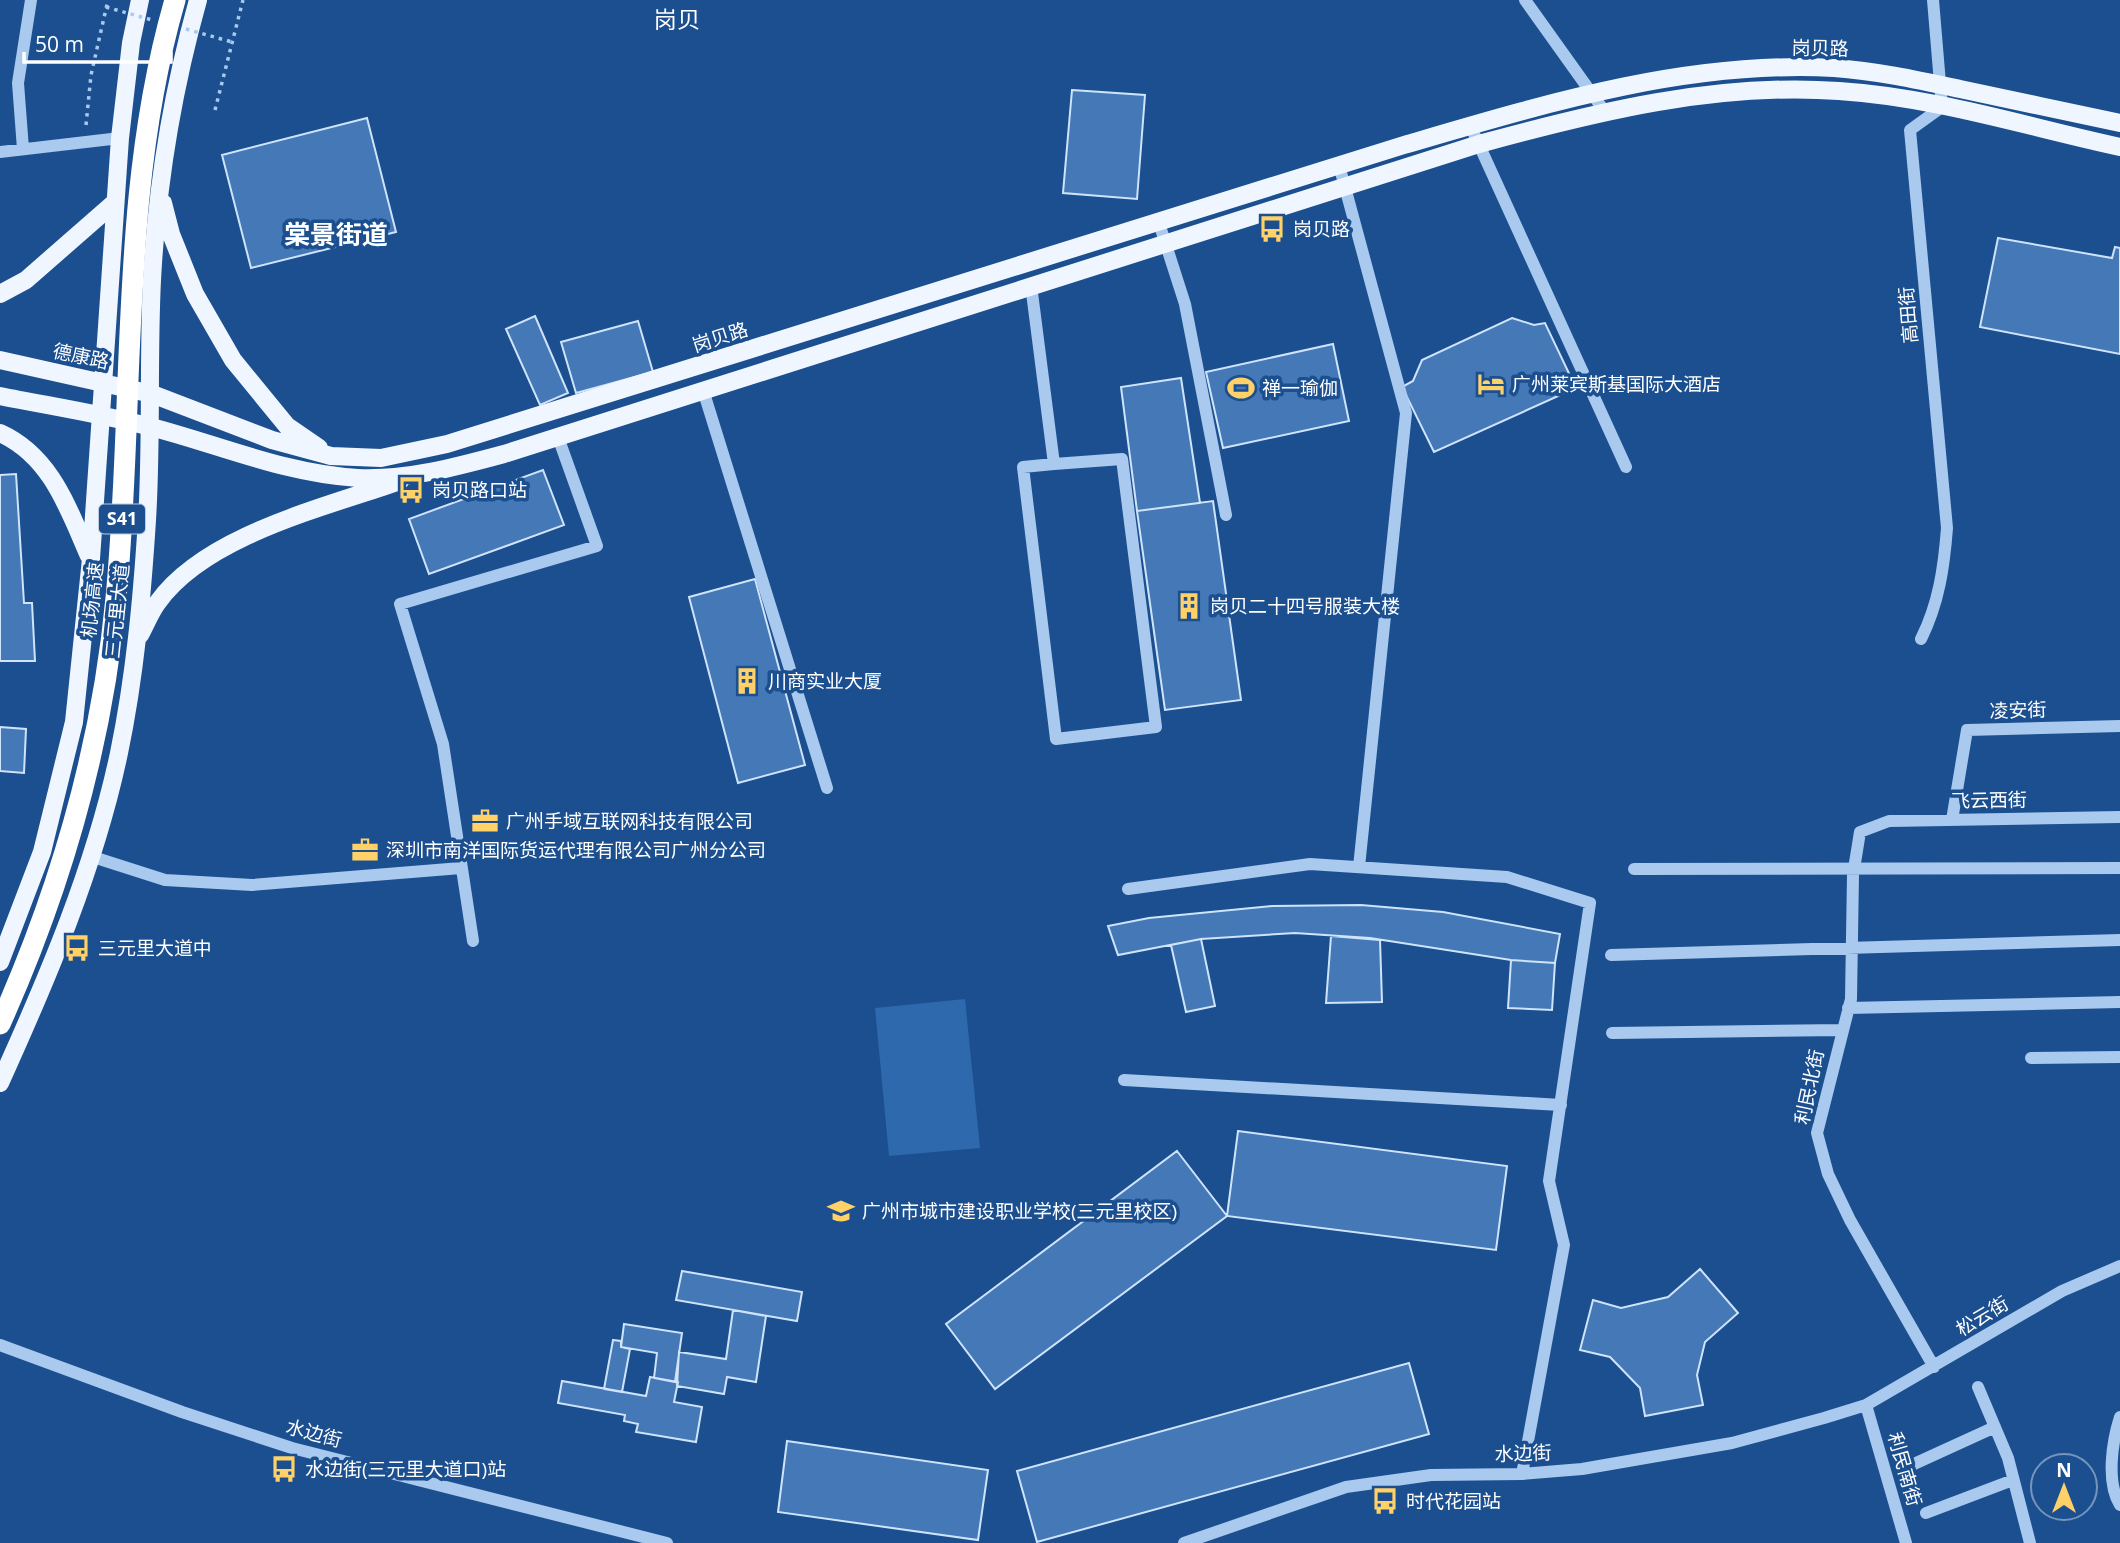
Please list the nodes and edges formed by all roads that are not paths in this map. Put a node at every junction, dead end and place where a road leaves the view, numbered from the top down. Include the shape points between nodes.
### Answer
1 (141, 0) edge
2 (175, 0) edge
3 (198, 0) edge
4 (1525, 0) edge
5 (1933, 0) edge
6 (28, 1) edge
7 (1938, 85) junction
8 (1590, 93) junction
9 (1942, 107) junction
10 (1605, 112) junction
11 (2120, 123) edge
12 (1470, 125) junction
13 (120, 138) junction
14 (1479, 144) junction
15 (2120, 147) edge
16 (23, 149) junction
17 (0, 152) edge
18 (118, 158) junction
19 (163, 162) junction
20 (1339, 165) junction
21 (1345, 186) junction
22 (159, 187) junction
23 (114, 203) junction
24 (1158, 220) junction
25 (1165, 242) junction
26 (1031, 285) junction
27 (0, 295) edge
28 (0, 360) edge
29 (104, 383) junction
30 (703, 390) junction
31 (152, 394) junction
32 (0, 396) edge
33 (101, 416) junction
34 (152, 427) junction
35 (0, 432) edge
36 (558, 437) junction
37 (331, 456) junction
38 (1054, 464) junction
39 (1626, 467) dead end
40 (421, 474) junction
41 (1226, 515) dead end
42 (91, 559) junction
43 (1921, 639) dead end
44 (136, 644) junction
45 (2120, 726) edge
46 (827, 788) dead end
47 (2120, 817) edge
48 (1952, 820) junction
49 (1860, 832) joint
50 (90, 856) junction
51 (1359, 867) junction
52 (461, 868) junction
53 (2120, 868) edge
54 (1634, 869) dead end
55 (1854, 869) junction
56 (1128, 889) dead end
57 (2120, 940) edge
58 (473, 942) dead end
59 (1852, 948) junction
60 (1611, 955) dead end
61 (0, 962) edge
62 (2120, 1002) edge
63 (1848, 1008) junction
64 (0, 1024) edge
65 (1842, 1030) junction
66 (1612, 1034) dead end
67 (2120, 1057) edge
68 (2031, 1058) dead end
69 (1124, 1080) dead end
70 (0, 1083) edge
71 (1561, 1105) junction
72 (2120, 1266) edge
73 (0, 1345) edge
74 (1934, 1367) junction
75 (1978, 1387) dead end
76 (1866, 1405) junction
77 (2120, 1417) edge
78 (1995, 1427) junction
79 (1903, 1469) dead end
80 (1522, 1474) junction
81 (2013, 1480) junction
82 (2120, 1505) edge
83 (1926, 1513) dead end
84 (667, 1543) edge
85 (1184, 1543) edge
86 (1906, 1543) edge
87 (2029, 1543) edge

1 - 13 main road, 三元里大道
2 - 64 highway, 机场高速 / S41, bridge via 160,56 141,179 123,510 105,690 93,754 58,881
3 - 19 main road, 三元里大道 via 171,101
4 - 8 street
5 - 7 street
6 - 16 street via 18,83
7 - 8 main road, 岗贝路 via 1858,70 1805,67 1713,73
7 - 9 street
7 - 11 main road, 岗贝路
8 - 10 street
8 - 12 main road, 岗贝路
9 - 10 main road via 1838,91 1769,90
9 - 15 main road
9 - 43 street, 高田街 via 1910,130 1947,528 1936,605
10 - 14 main road
12 - 14 street
12 - 20 main road, 岗贝路
13 - 16 street
13 - 18 main road, 三元里大道
14 - 21 main road
14 - 39 street
16 - 17 street
18 - 19 main road via 132,172 146,174
18 - 23 main road, 三元里大道
19 - 22 main road, 三元里大道
20 - 21 street
20 - 24 main road, 岗贝路
21 - 25 main road
21 - 51 street via 1406,413
22 - 31 main road, 三元里大道 via 152,282
22 - 37 main road via 195,295 233,360 287,426
23 - 27 main road via 26,280
23 - 29 main road, 三元里大道
24 - 25 street
24 - 37 main road, 岗贝路 via 447,444 381,458
25 - 26 main road
25 - 41 street via 1185,304
26 - 30 main road
26 - 38 street
28 - 29 main road, 德康路
29 - 31 main road, 德康路
29 - 33 main road, 三元里大道
30 - 36 main road
30 - 46 street
31 - 34 main road, 三元里大道
31 - 37 main road, 岗贝路 via 272,440
32 - 33 main road
33 - 34 main road
33 - 42 main road, 三元里大道
34 - 40 main road via 320,473 359,478
34 - 44 main road, 三元里大道
35 - 42 main road via 40,460 61,492
36 - 40 main road
36 - 52 street via 597,546 400,604 443,744
38 - 38 street via 1122,459 1156,727 1056,739 1023,467
40 - 44 main road via 220,550 182,576 158,602
42 - 61 main road, 三元里大道 via 68,758 42,852
44 - 50 main road, 三元里大道 via 118,754
45 - 48 street, 凌安街 via 1967,730
47 - 48 street, 飞云西街
48 - 49 street, 飞云西街 via 1889,821
49 - 55 street, 利民北街
50 - 52 street via 165,880 252,885
50 - 70 main road, 三元里大道 via 52,963
51 - 56 street via 1310,864
51 - 71 street via 1507,877 1590,903
52 - 58 street
53 - 55 street
54 - 55 street
55 - 59 street, 利民北街
57 - 59 street
59 - 60 street
59 - 63 street, 利民北街
62 - 63 street
63 - 65 street, 利民北街
65 - 66 street
65 - 74 street, 利民北街 via 1817,1133 1828,1174
67 - 68 street
69 - 71 street
71 - 80 street via 1549,1181 1564,1245
72 - 74 street, 松云街 via 2063,1291
73 - 84 street, 水边街 via 292,1448
74 - 76 street, 松云街
75 - 78 street
76 - 80 street, 水边街 via 1689,1452
76 - 86 street, 利民南街
77 - 82 street via 2112,1476 2113,1493
78 - 79 street
78 - 81 street
80 - 85 street, 水边街 via 1432,1475 1346,1487
81 - 83 street
81 - 87 street

